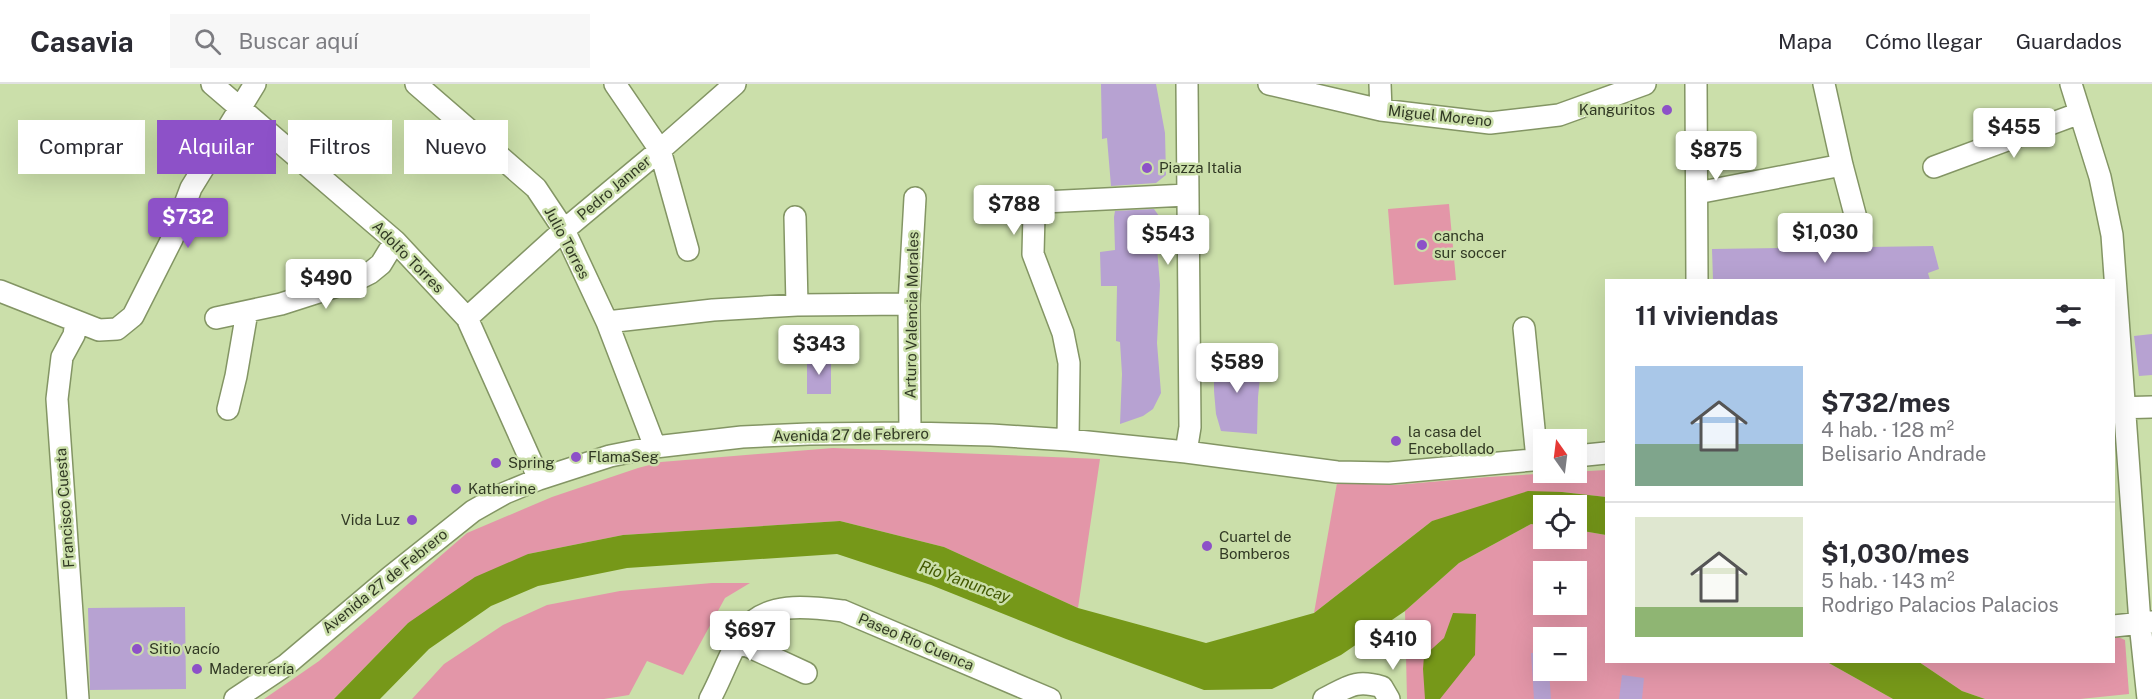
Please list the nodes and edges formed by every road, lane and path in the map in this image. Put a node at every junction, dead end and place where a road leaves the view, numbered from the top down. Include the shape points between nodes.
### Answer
1 (212, 84) edge
2 (255, 84) edge
3 (416, 84) edge
4 (615, 84) edge
5 (735, 84) edge
6 (1187, 84) edge
7 (1269, 84) edge
8 (1380, 84) edge
9 (1645, 84) edge
10 (1696, 84) edge
11 (1824, 84) edge
12 (2071, 84) edge
13 (240, 108) junction
14 (1381, 110) junction
15 (2080, 113) junction
16 (660, 150) junction
17 (1842, 165) junction
18 (1934, 167) dead end
19 (1697, 193) junction
20 (1187, 195) junction
21 (915, 198) dead end
22 (795, 217) dead end
23 (564, 230) junction
24 (1861, 237) dead end
25 (395, 241) junction
26 (688, 250) dead end
27 (1697, 279) edge
28 (2114, 279) edge
29 (0, 291) edge
30 (909, 304) junction
31 (797, 305) junction
32 (2115, 309) edge
33 (247, 312) junction
34 (216, 318) dead end
35 (467, 318) junction
36 (76, 321) junction
37 (607, 322) junction
38 (1524, 328) dead end
39 (2119, 407) edge
40 (2152, 407) edge
41 (228, 409) dead end
42 (1536, 429) edge
43 (910, 433) junction
44 (1068, 440) junction
45 (656, 447) junction
46 (1186, 452) junction
47 (1605, 453) edge
48 (1587, 455) edge
49 (1533, 460) edge
50 (539, 479) junction
51 (2146, 622) edge
52 (2115, 626) edge
53 (739, 642) junction
54 (806, 673) dead end
55 (713, 698) edge
56 (78, 699) edge
57 (235, 699) edge
58 (1050, 699) edge
59 (1324, 699) edge
60 (1389, 699) edge
61 (2148, 699) edge

1 - 13 street, Adolfo Torres
2 - 13 street
3 - 23 street, Julio Torres via 536,188
4 - 16 street
5 - 16 street, Pedro Janner
6 - 20 street
7 - 14 street, Miguel Moreno
8 - 14 street
9 - 14 street, Miguel Moreno via 1559,115 1490,123
10 - 19 street
11 - 17 street
12 - 15 street
13 - 25 street, Adolfo Torres
13 - 36 street via 191,188 133,316 117,329 99,330
15 - 18 street
15 - 28 street via 2100,177 2112,235
16 - 23 street, Pedro Janner
16 - 26 street
17 - 19 street
17 - 24 street
19 - 27 street
20 - 44 street via 1044,202 1034,214 1033,254 1063,333 1069,363
20 - 46 street via 1190,427
21 - 30 street, Arturo Valencia Morales
22 - 31 street
23 - 35 street, Pedro Janner
23 - 37 street, Julio Torres
25 - 33 street via 381,264 356,280
25 - 35 street, Adolfo Torres
29 - 36 street
30 - 31 street
30 - 43 street, Arturo Valencia Morales
31 - 37 street
32 - 39 street
33 - 34 street
33 - 41 street
35 - 50 street, Adolfo Torres
36 - 56 street, Francisco Cuesta via 74,335 62,357 57,399
37 - 45 street, Julio Torres
38 - 42 street
39 - 40 street
39 - 51 street
43 - 44 street, Avenida 27 de Febrero
43 - 45 street, Avenida 27 de Febrero via 741,437
44 - 46 street, Avenida 27 de Febrero
45 - 50 street, Avenida 27 de Febrero via 610,456
46 - 49 street, Avenida 27 de Febrero via 1337,472 1389,472
47 - 48 street
50 - 57 street, Avenida 27 de Febrero via 473,511 286,665
51 - 52 street
51 - 61 street
53 - 54 street
53 - 55 street
53 - 58 street, Paseo Río Cuenca via 757,618 777,609 812,607 843,611
59 - 60 street via 1366,682 1382,687

